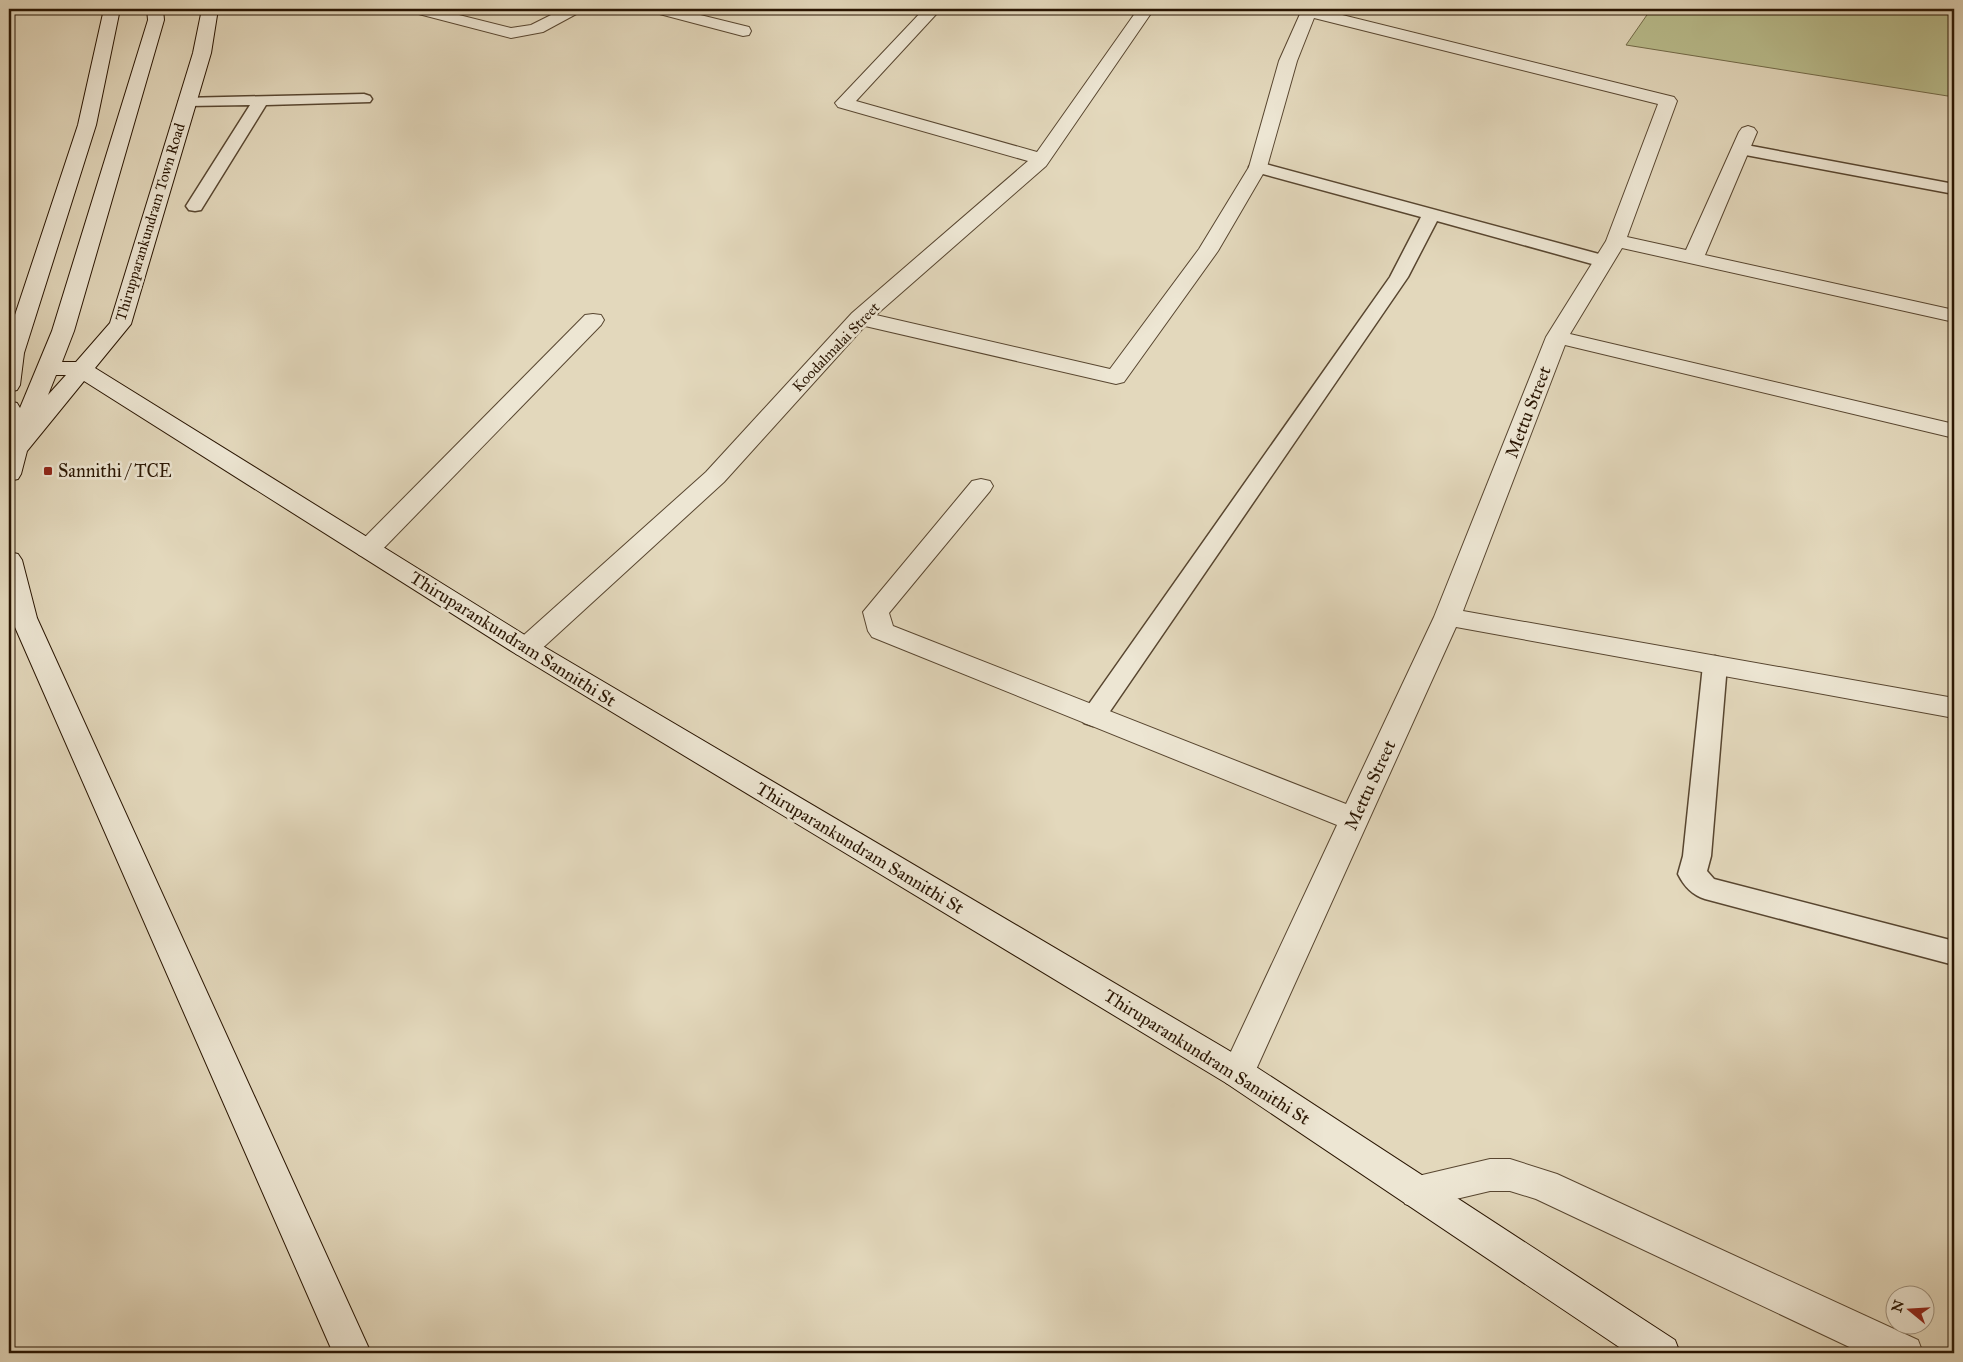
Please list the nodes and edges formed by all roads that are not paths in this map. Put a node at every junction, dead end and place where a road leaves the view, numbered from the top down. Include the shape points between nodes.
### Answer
1 (112, 9) edge
2 (155, 9) edge
3 (210, 9) edge
4 (417, 9) edge
5 (574, 9) edge
6 (658, 9) edge
7 (934, 9) edge
8 (1146, 9) edge
9 (1304, 10) edge
10 (743, 30) dead end
11 (364, 99) dead end
12 (261, 100) junction
13 (187, 101) junction
14 (1745, 141) joint
15 (1041, 159) junction
16 (1258, 167) junction
17 (1954, 189) edge
18 (195, 206) dead end
19 (1432, 214) junction
20 (1616, 241) junction
21 (1693, 258) junction
22 (1603, 261) junction
23 (1954, 316) edge
24 (860, 318) junction
25 (593, 320) dead end
26 (1557, 337) junction
27 (48, 369) junction
28 (82, 370) junction
29 (9, 385) edge
30 (9, 408) edge
31 (1954, 431) edge
32 (15, 450) junction
33 (9, 474) edge
34 (981, 486) dead end
35 (368, 549) junction
36 (9, 560) edge
37 (1447, 617) junction
38 (526, 648) junction
39 (1715, 665) junction
40 (1954, 708) edge
41 (1093, 717) junction
42 (1354, 820) junction
43 (1954, 953) edge
44 (1238, 1073) junction
45 (1418, 1192) junction
46 (352, 1353) edge
47 (1661, 1353) edge
48 (1904, 1353) edge

1 - 29 street via 87,125 13,353
2 - 27 street via 156,20 63,331
3 - 13 street, Thirupparankundram Town Road via 202,53
4 - 5 street via 511,33 544,26
6 - 10 street
7 - 15 street via 844,103
8 - 15 street, Koodalmalai Street
9 - 16 street
9 - 20 street, Mettu Street via 1668,102
11 - 12 lane
12 - 13 lane
12 - 18 lane
13 - 28 street, Thirupparankundram Town Road via 120,324
14 - 17 lane
14 - 21 street
15 - 24 street, Koodalmalai Street
16 - 19 lane
16 - 24 street via 1208,251 1116,377
19 - 22 lane
19 - 41 lane via 1399,277
20 - 21 street
20 - 22 street, Mettu Street
21 - 23 street
22 - 26 street, Mettu Street
24 - 38 street, Koodalmalai Street via 715,476
25 - 35 street
26 - 31 street
26 - 37 street, Mettu Street
27 - 28 street, Thiruparankundram Sannithi St
27 - 32 street
28 - 32 street, Thirupparankundram Town Road
28 - 35 street, Thiruparankundram Sannithi St
30 - 32 street
32 - 33 street
34 - 41 street via 876,612 881,631
35 - 38 street, Thiruparankundram Sannithi St
36 - 46 street via 24,618
37 - 39 street
37 - 42 street, Mettu Street
38 - 44 street, Thiruparankundram Sannithi St
39 - 40 street
39 - 43 lane via 1697,856 1692,874 1705,888
41 - 42 street
42 - 44 street, Mettu Street
44 - 45 street, Thiruparankundram Sannithi St
45 - 47 street, Thiruparankundram Sannithi St
45 - 48 street via 1490,1175 1510,1175 1536,1183

